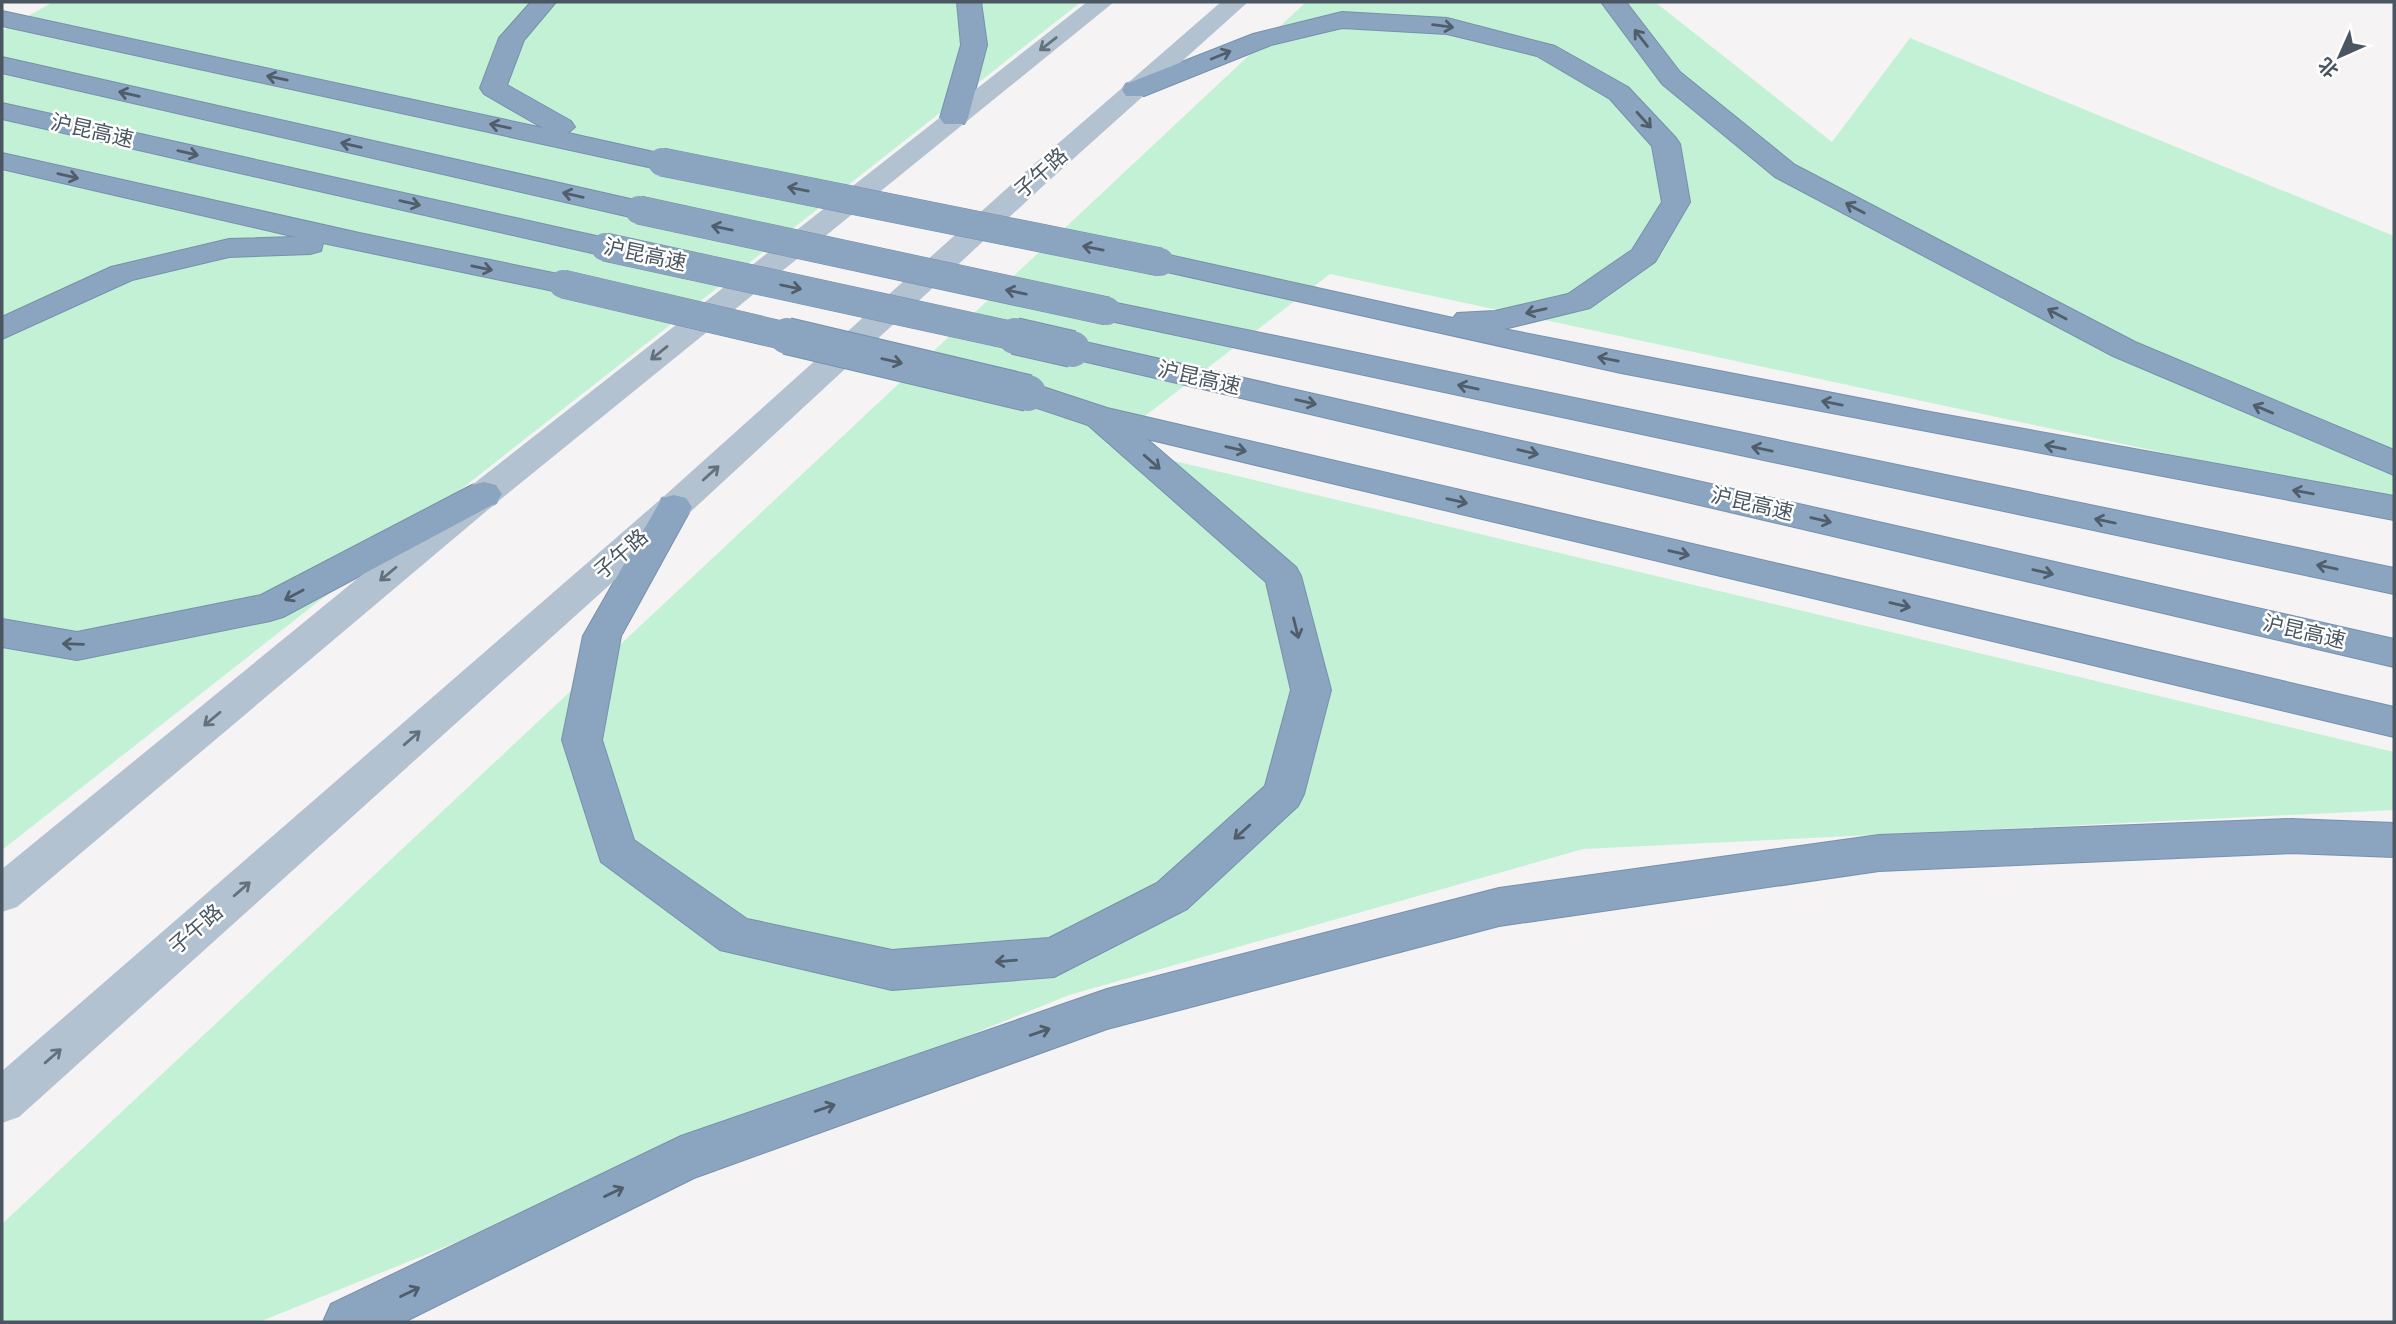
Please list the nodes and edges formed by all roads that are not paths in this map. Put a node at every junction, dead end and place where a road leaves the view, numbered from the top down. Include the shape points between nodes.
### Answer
1 (544, 2) edge
2 (969, 2) edge
3 (1102, 2) edge
4 (1236, 2) edge
5 (1613, 2) edge
6 (2, 19) edge
7 (2, 65) edge
8 (1135, 90) junction
9 (2, 111) edge
10 (954, 118) junction
11 (2, 161) edge
12 (662, 162) junction
13 (364, 243) junction
14 (1392, 317) junction
15 (2, 329) edge
16 (1100, 417) junction
17 (2394, 463) edge
18 (484, 494) junction
19 (674, 507) junction
20 (2394, 508) edge
21 (2394, 582) edge
22 (2, 633) edge
23 (2394, 653) edge
24 (2394, 722) edge
25 (2394, 840) edge
26 (2, 894) edge
27 (2, 1101) edge
28 (349, 1322) edge

1 - 12 highway via 512,38 493,89 553,124
2 - 10 highway via 974,45
3 -> 10 main road
4 - 8 main road, 子午路
17 -> 5 highway via 2124,349 1785,171 1671,78
12 -> 6 highway
21 -> 7 highway, 沪昆高速, bridge via 639,210
8 -> 14 highway via 1262,39 1342,20 1447,26 1546,51 1619,93 1666,144 1676,202 1644,256 1579,301 1495,321
19 -> 8 main road, 子午路
9 -> 23 highway, 沪昆高速, bridge via 1072,349
10 -> 18 main road
11 -> 13 highway
14 -> 12 highway, bridge via 1160,262
13 - 15 highway via 229,248 122,273
13 -> 16 highway, bridge via 1028,393
20 -> 14 highway via 2097,455
16 -> 19 highway via 1283,576 1311,690 1283,794 1172,896 1054,957 892,970 736,936 616,850 582,740 602,636
16 -> 24 highway
18 -> 22 highway via 270,607 77,646
18 -> 26 main road
27 -> 19 main road, 子午路
28 -> 25 highway via 681,1159 1107,1009 1499,907 1879,853 2291,836

